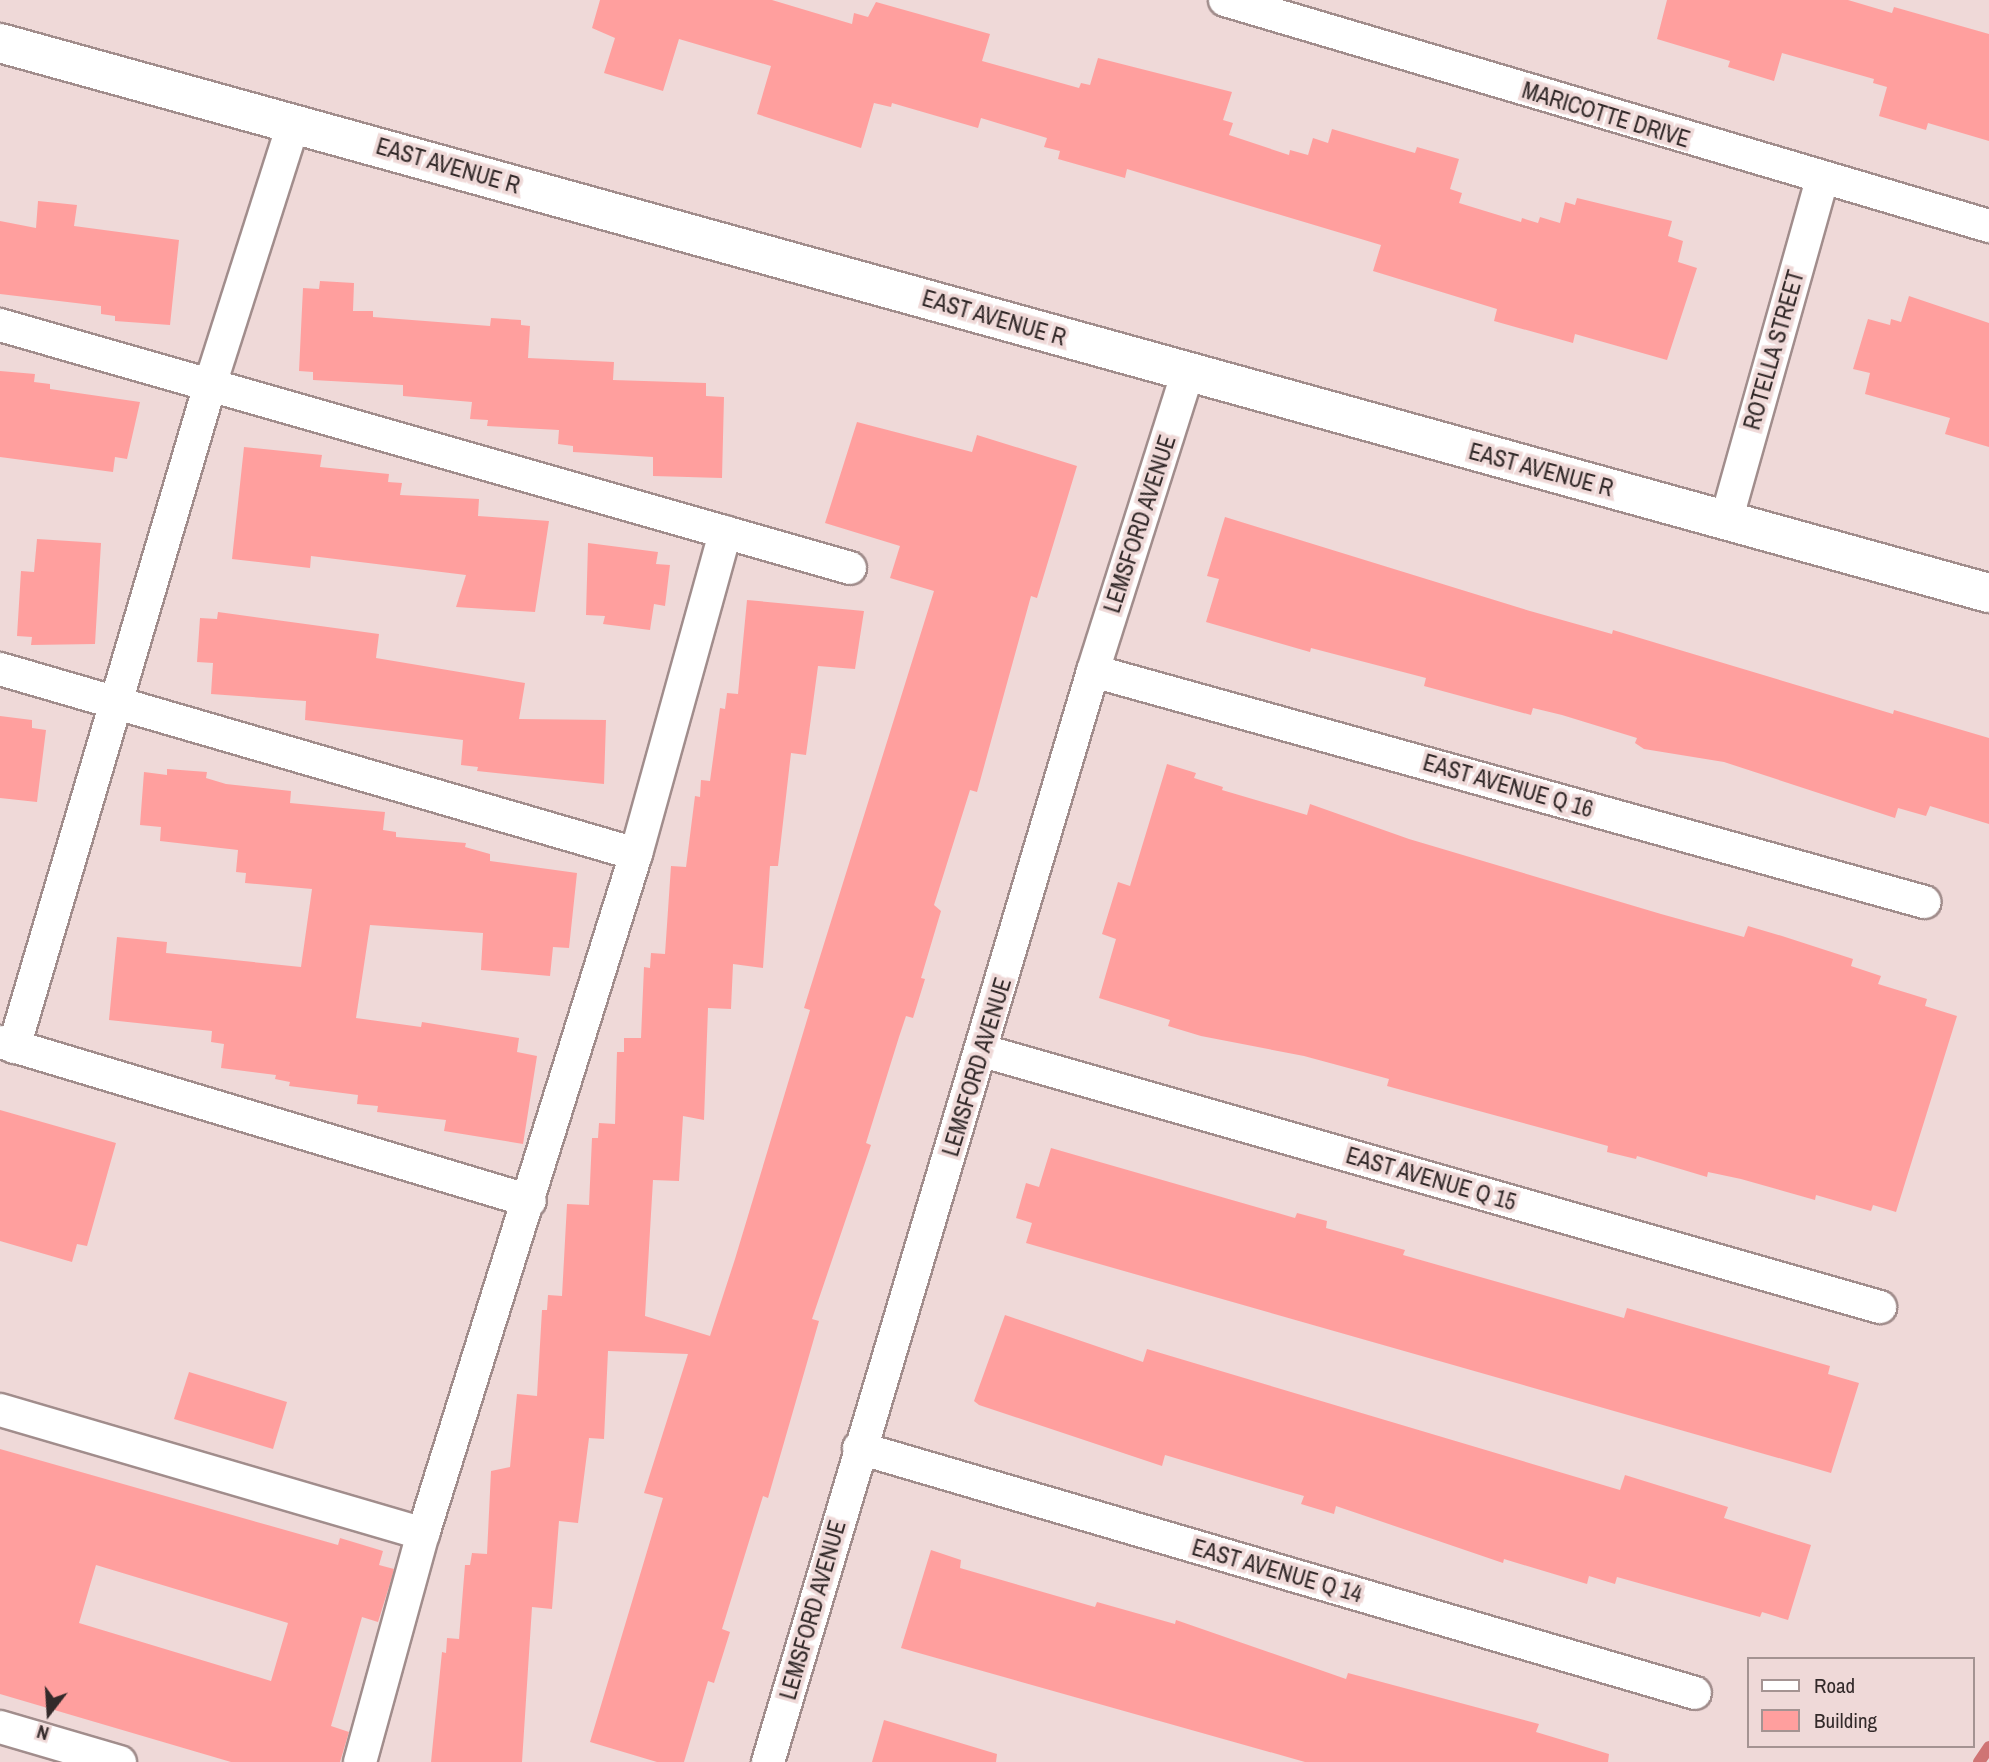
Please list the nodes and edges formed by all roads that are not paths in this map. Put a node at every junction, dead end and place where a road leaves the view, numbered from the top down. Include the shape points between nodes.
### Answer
1 (1225, 0) edge
2 (0, 43) edge
3 (294, 122) junction
4 (1822, 180) junction
5 (1989, 226) edge
6 (0, 325) edge
7 (1188, 372) junction
8 (211, 385) junction
9 (1726, 521) junction
10 (725, 532) junction
11 (850, 568) dead end
12 (1989, 593) edge
13 (0, 668) edge
14 (1093, 671) junction
15 (116, 701) junction
16 (636, 854) junction
17 (1924, 902) dead end
18 (7, 1045) edge
19 (982, 1051) junction
20 (530, 1202) junction
21 (1880, 1307) dead end
22 (0, 1410) edge
23 (859, 1448) junction
24 (424, 1534) junction
25 (1695, 1693) dead end
26 (0, 1727) edge
27 (120, 1762) edge
28 (360, 1762) edge
29 (768, 1762) edge

1 - 4 street, MARICOTTE DRIVE
2 - 3 main road, EAST AVENUE R
3 - 7 main road, EAST AVENUE R
3 - 8 street
4 - 5 street, MARICOTTE DRIVE
4 - 9 street, ROTELLA STREET
6 - 8 street
7 - 9 main road, EAST AVENUE R
7 - 14 street, LEMSFORD AVENUE
8 - 10 street
8 - 15 street
9 - 12 main road, EAST AVENUE R
10 - 11 street
10 - 16 street
13 - 15 street
14 - 17 street, EAST AVENUE Q 16
14 - 19 street, LEMSFORD AVENUE
15 - 16 street
15 - 18 street
16 - 20 street
18 - 20 street
19 - 21 street, EAST AVENUE Q 15
19 - 23 street, LEMSFORD AVENUE
20 - 24 street
22 - 24 street
23 - 25 street, EAST AVENUE Q 14
23 - 29 street, LEMSFORD AVENUE
24 - 28 street
26 - 27 street

